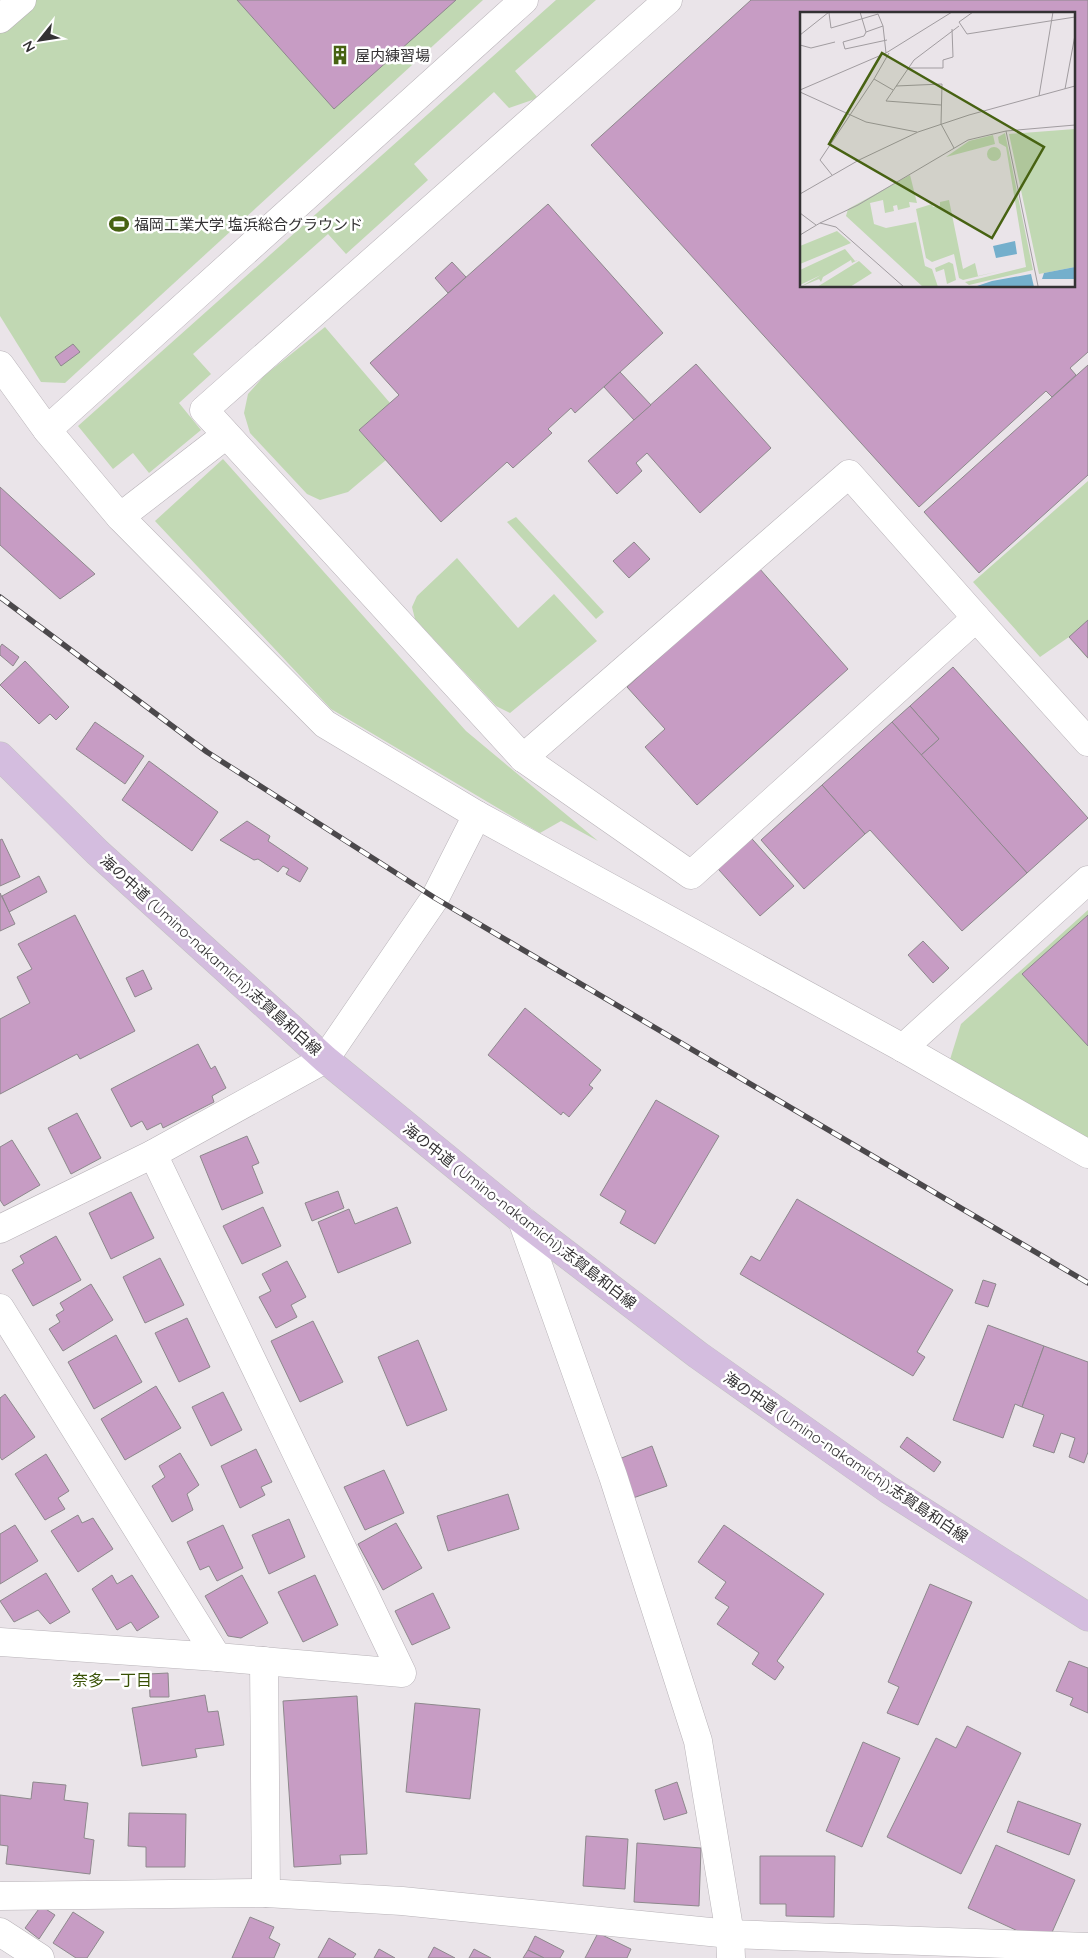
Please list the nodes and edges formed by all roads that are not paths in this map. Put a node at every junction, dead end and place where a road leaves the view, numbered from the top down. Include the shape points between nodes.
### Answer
1 (22, 0) edge
2 (524, 0) edge
3 (668, 0) edge
4 (0, 19) edge
5 (0, 365) edge
6 (48, 430) junction
7 (226, 434) junction
8 (120, 517) junction
9 (976, 618) junction
10 (1088, 742) edge
11 (0, 756) edge
12 (522, 758) junction
13 (477, 815) junction
14 (1088, 880) edge
15 (903, 1048) junction
16 (325, 1059) junction
17 (153, 1154) junction
18 (1088, 1154) edge
19 (522, 1220) junction
20 (0, 1229) edge
21 (0, 1308) edge
22 (1088, 1617) edge
23 (0, 1642) edge
24 (217, 1657) junction
25 (264, 1661) junction
26 (266, 1893) junction
27 (0, 1896) edge
28 (0, 1932) edge
29 (730, 1946) edge
30 (1088, 1947) edge
31 (40, 1958) edge

1 - 4 street
2 - 6 street
3 - 7 street via 204,410
5 - 6 street
6 - 8 street
7 - 8 street
7 - 12 street
8 - 13 street via 325,724
9 - 10 street
9 - 12 street via 691,875
9 - 12 street via 849,474
11 - 16 main road, 海の中道 (Umino-nakamichi);志賀島和白線 via 97,852
13 - 15 street
13 - 16 street via 435,898
14 - 15 street
15 - 18 street
16 - 17 street
16 - 19 main road, 海の中道 (Umino-nakamichi);志賀島和白線
17 - 20 street
17 - 25 street via 402,1673
19 - 22 main road, 海の中道 (Umino-nakamichi);志賀島和白線 via 698,1355 890,1490
19 - 29 street via 614,1476 698,1741
21 - 24 street
23 - 24 street
24 - 25 street
25 - 26 street
26 - 27 street
26 - 29 street via 402,1901
28 - 31 street
29 - 30 street

